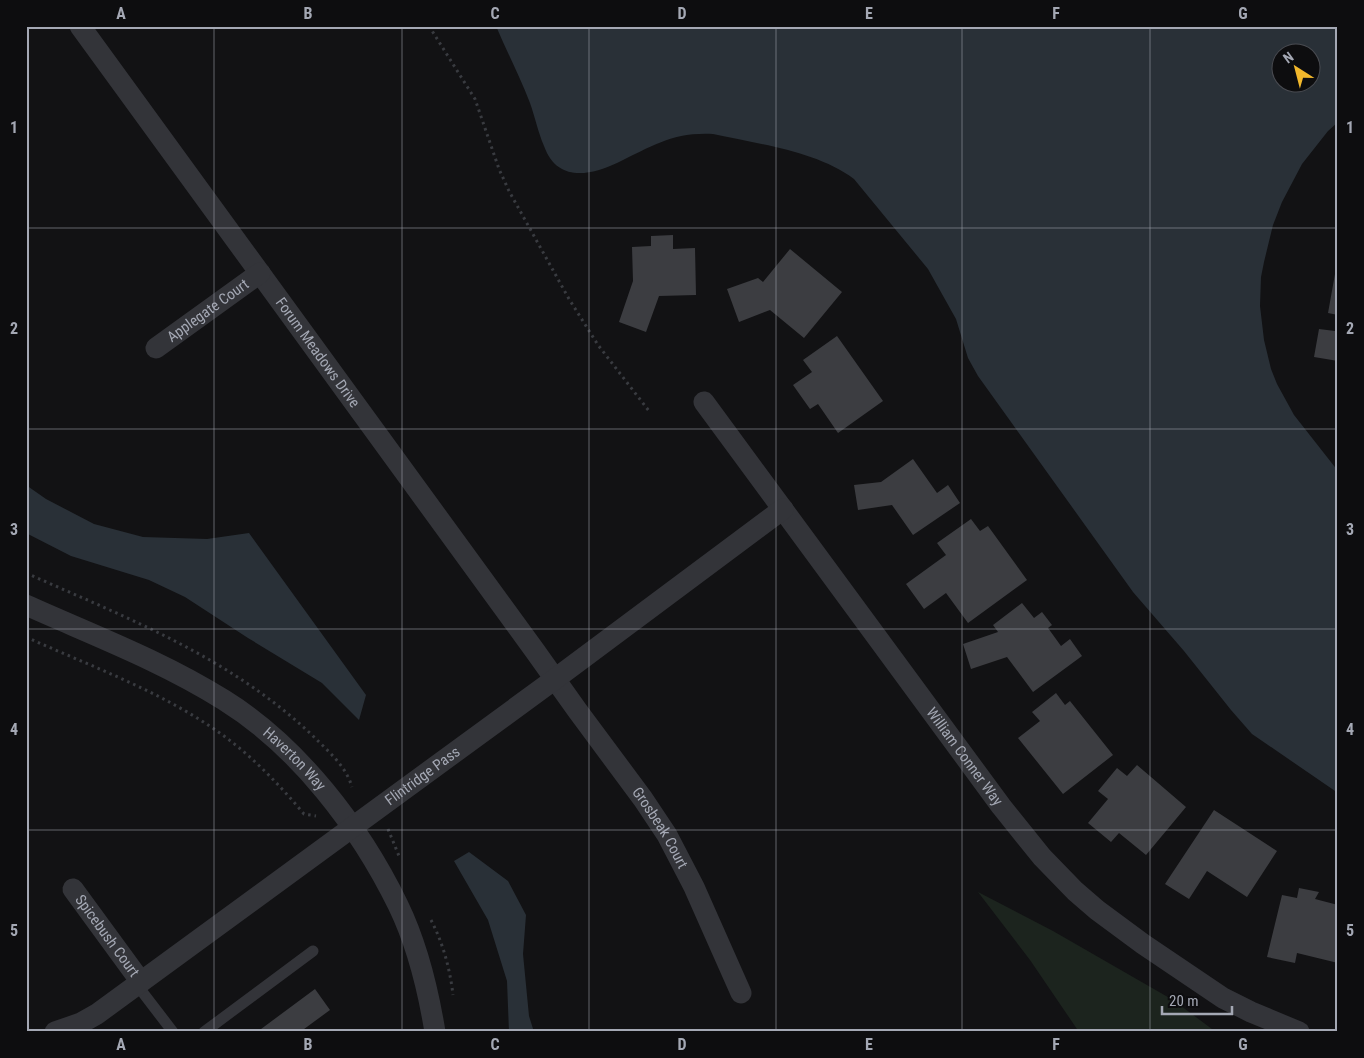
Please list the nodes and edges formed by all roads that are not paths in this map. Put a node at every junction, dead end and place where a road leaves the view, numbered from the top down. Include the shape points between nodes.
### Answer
1 (80, 26) edge
2 (260, 273) junction
3 (156, 348) dead end
4 (704, 402) dead end
5 (784, 509) junction
6 (26, 605) edge
7 (555, 679) junction
8 (351, 827) junction
9 (73, 889) dead end
10 (313, 951) dead end
11 (139, 983) junction
12 (741, 993) dead end
13 (55, 1032) edge
14 (173, 1032) edge
15 (204, 1032) edge
16 (435, 1032) edge
17 (1299, 1032) edge

1 - 2 street, Forum Meadows Drive
2 - 3 street, Applegate Court
2 - 7 street, Forum Meadows Drive
4 - 5 street, William Conner Way
5 - 7 street, Flintridge Pass
5 - 17 street, William Conner Way via 1001,806 1058,874 1097,910 1198,982 1251,1012
6 - 8 street, Haverton Way via 140,655 225,701 298,761
7 - 8 street, Flintridge Pass
7 - 12 street, Grosbeak Court via 667,835
8 - 11 street, Flintridge Pass
8 - 16 street, Haverton Way via 398,906 414,947
9 - 11 street, Spicebush Court
10 - 15 lane
11 - 13 street, Flintridge Pass via 97,1014
11 - 14 lane

